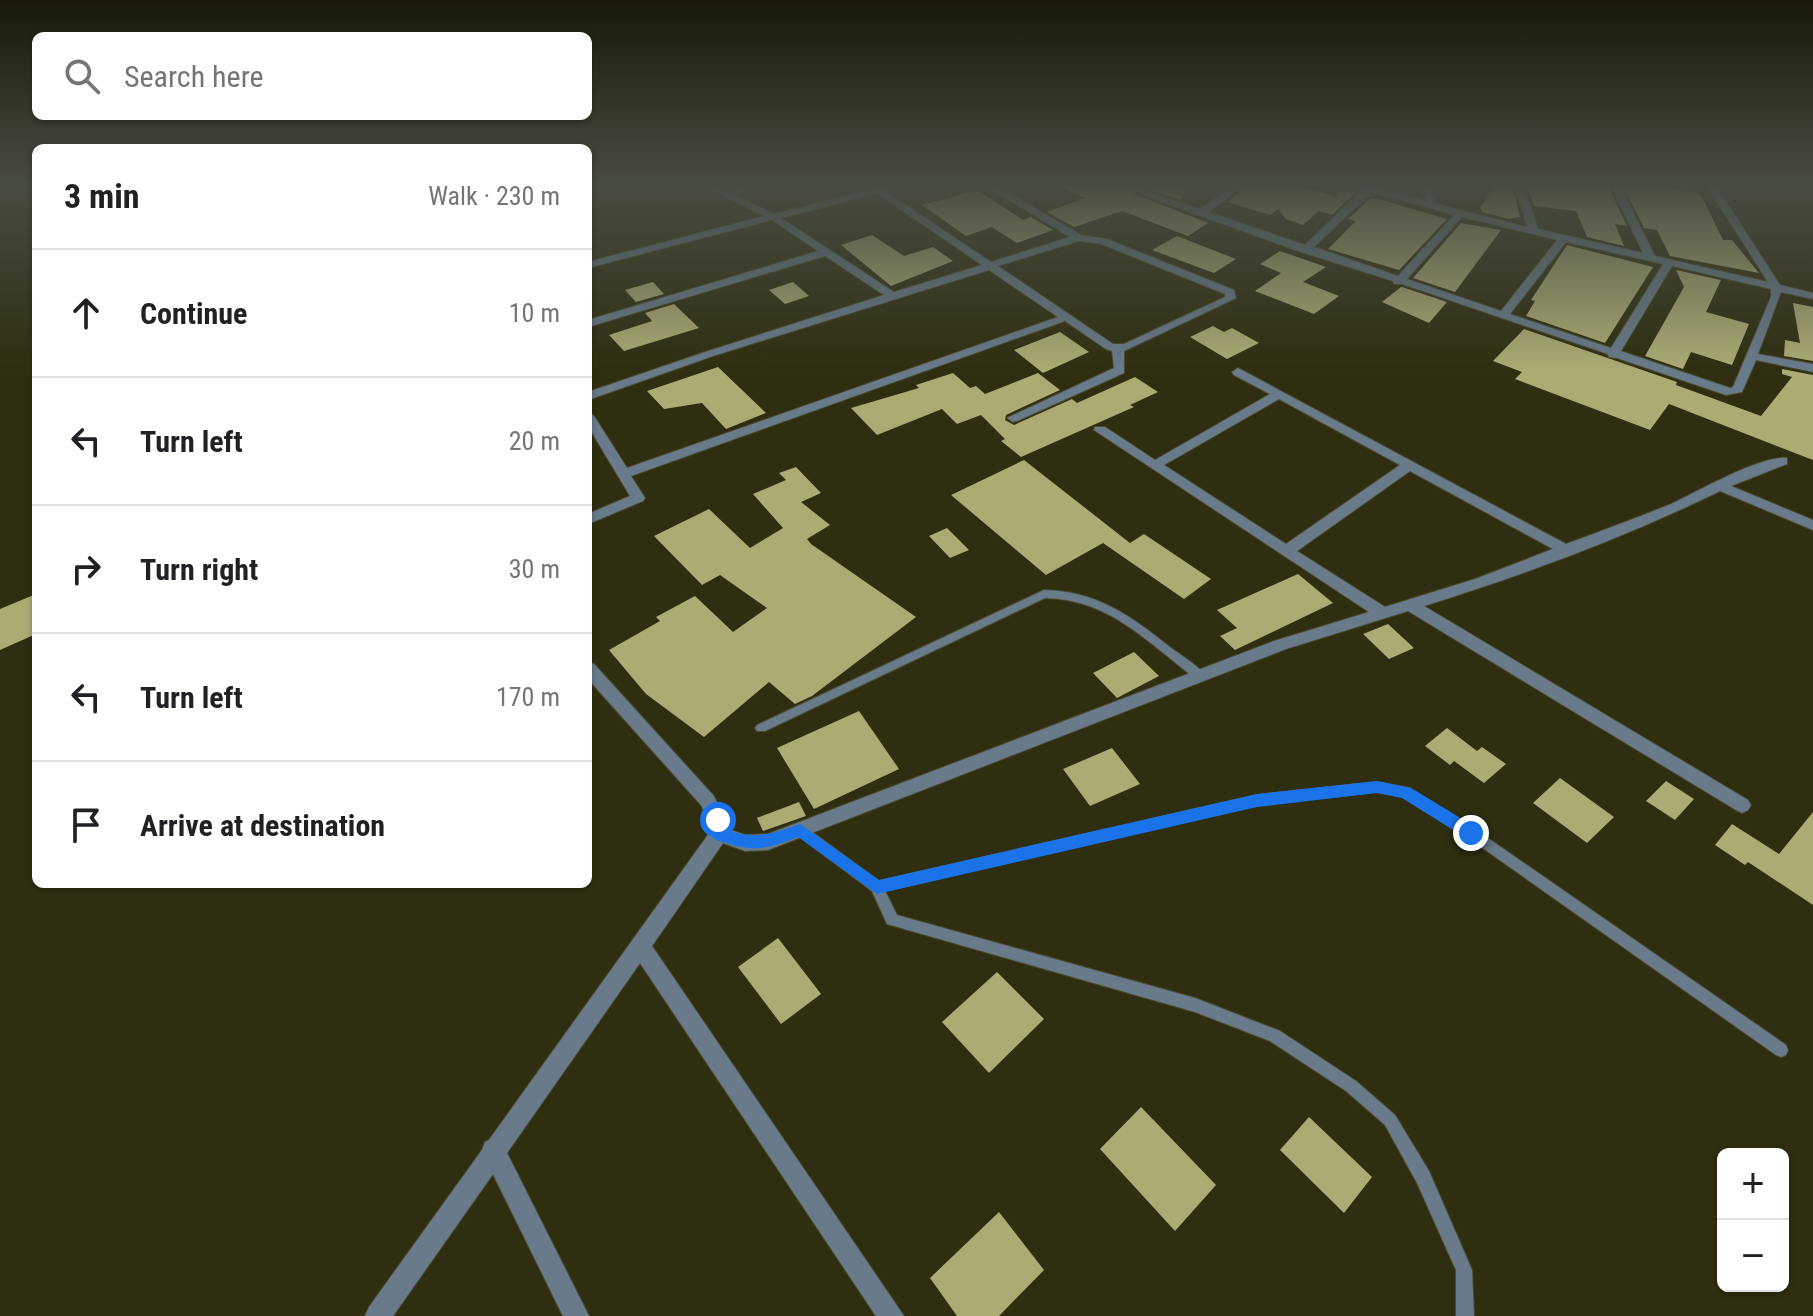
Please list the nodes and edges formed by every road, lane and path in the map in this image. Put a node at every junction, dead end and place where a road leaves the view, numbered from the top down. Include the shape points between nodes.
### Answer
1 (656, 247) edge
2 (820, 247) edge
3 (966, 247) edge
4 (1046, 247) edge
5 (1119, 247) edge
6 (1298, 247) edge
7 (1308, 247) edge
8 (1430, 247) edge
9 (1556, 247) edge
10 (1600, 247) edge
11 (1645, 247) edge
12 (1751, 247) edge
13 (1305, 250) junction
14 (827, 252) junction
15 (1651, 259) junction
16 (1669, 263) junction
17 (592, 264) edge
18 (990, 264) junction
19 (1398, 282) junction
20 (1776, 287) junction
21 (891, 295) junction
22 (1813, 296) edge
23 (1502, 316) junction
24 (1064, 318) junction
25 (592, 323) edge
26 (1118, 349) junction
27 (1613, 355) junction
28 (1753, 356) junction
29 (1813, 368) edge
30 (1238, 372) dead end
31 (1279, 394) junction
32 (592, 395) edge
33 (1013, 418) dead end
34 (592, 422) edge
35 (1100, 430) dead end
36 (1782, 461) dead end
37 (1155, 465) junction
38 (1409, 465) junction
39 (624, 474) junction
40 (1720, 486) junction
41 (592, 517) edge
42 (1813, 525) edge
43 (1566, 550) junction
44 (1286, 551) junction
45 (1409, 604) junction
46 (1381, 612) junction
47 (592, 672) edge
48 (1199, 675) junction
49 (761, 728) dead end
50 (1742, 805) dead end
51 (800, 830) junction
52 (719, 834) junction
53 (877, 887) junction
54 (640, 946) junction
55 (1781, 1050) dead end
56 (493, 1150) junction
57 (378, 1316) edge
58 (576, 1316) edge
59 (891, 1316) edge
60 (1465, 1316) edge

1 - 17 street
2 - 14 street
3 - 18 street
4 - 18 street
5 - 26 street via 1230,292 1228,302
6 - 13 street
7 - 13 street
8 - 19 street
9 - 23 street
10 - 15 street
11 - 15 street
12 - 20 street
13 - 19 street
14 - 21 street
14 - 25 street
15 - 16 street
16 - 20 street
16 - 27 street
18 - 21 street
18 - 24 street
19 - 23 street
20 - 22 street
20 - 28 street
21 - 32 street
23 - 27 street
24 - 26 street
24 - 39 street
26 - 33 street via 1120,370
27 - 28 street via 1730,392 1738,389
28 - 29 street
30 - 31 street
31 - 37 street
31 - 38 street
34 - 39 street
35 - 37 street
36 - 40 street
37 - 44 street
38 - 43 street
38 - 44 street
39 - 41 street via 638,498
40 - 42 street
40 - 43 street
43 - 45 street
44 - 46 street
45 - 46 street
45 - 50 street
46 - 48 street
47 - 52 street via 707,800
48 - 49 lane via 1096,600 1070,592 1044,594
48 - 51 street
51 - 52 street via 756,844
51 - 53 lane
52 - 54 street
53 - 55 lane via 1257,800 1377,787 1406,792
53 - 60 lane via 892,920 1195,1005 1275,1036 1351,1086 1390,1120 1423,1177 1464,1270
54 - 56 street
54 - 59 street
56 - 57 street
56 - 58 street

